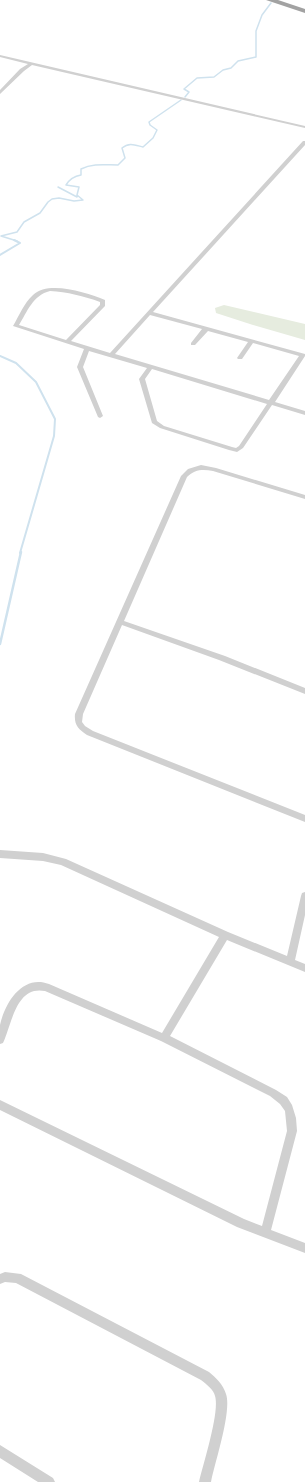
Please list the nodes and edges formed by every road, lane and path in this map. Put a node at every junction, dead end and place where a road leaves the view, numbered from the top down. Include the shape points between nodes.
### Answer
1 (270, 0) edge
2 (284, 0) edge
3 (305, 7) edge
4 (305, 11) edge
5 (0, 56) edge
6 (32, 63) junction
7 (0, 93) edge
8 (305, 127) edge
9 (305, 142) edge
10 (149, 313) junction
11 (206, 329) junction
12 (251, 341) junction
13 (67, 342) junction
14 (193, 344) dead end
15 (87, 348) junction
16 (111, 355) junction
17 (240, 358) dead end
18 (151, 367) junction
19 (271, 403) junction
20 (305, 413) edge
21 (100, 416) dead end
22 (305, 497) edge
23 (120, 622) junction
24 (305, 691) edge
25 (305, 819) edge
26 (0, 854) edge
27 (305, 896) edge
28 (225, 935) junction
29 (290, 961) junction
30 (305, 968) edge
31 (164, 1038) junction
32 (0, 1040) edge
33 (0, 1105) edge
34 (265, 1233) junction
35 (305, 1248) edge
36 (0, 1279) edge
37 (0, 1452) edge
38 (49, 1482) edge
39 (204, 1482) edge

1 - 4 highway
2 - 3 highway
5 - 6 street
6 - 7 street
6 - 8 street
9 - 10 street
10 - 11 street
10 - 16 street
11 - 12 street
11 - 14 street
12 - 17 street
12 - 19 street via 303,355
13 - 13 street via 16,326 38,293 58,289 103,301 103,305
13 - 15 street
15 - 16 street
15 - 21 street via 80,367
16 - 18 street
18 - 19 street
18 - 19 street via 142,379 154,422 162,427 231,449 237,450 241,447
19 - 20 street
22 - 23 street via 214,469 198,467 188,472
23 - 24 street
23 - 25 street via 79,714 78,722 82,728
26 - 28 street via 43,857 63,862
27 - 29 street
28 - 29 street
28 - 31 street
29 - 30 street
31 - 32 street via 46,986 34,986 25,990 15,1001
31 - 34 street via 286,1101 292,1114 292,1131
33 - 34 street
34 - 35 street
36 - 39 street via 17,1278 213,1383 220,1394 222,1408
37 - 38 street

